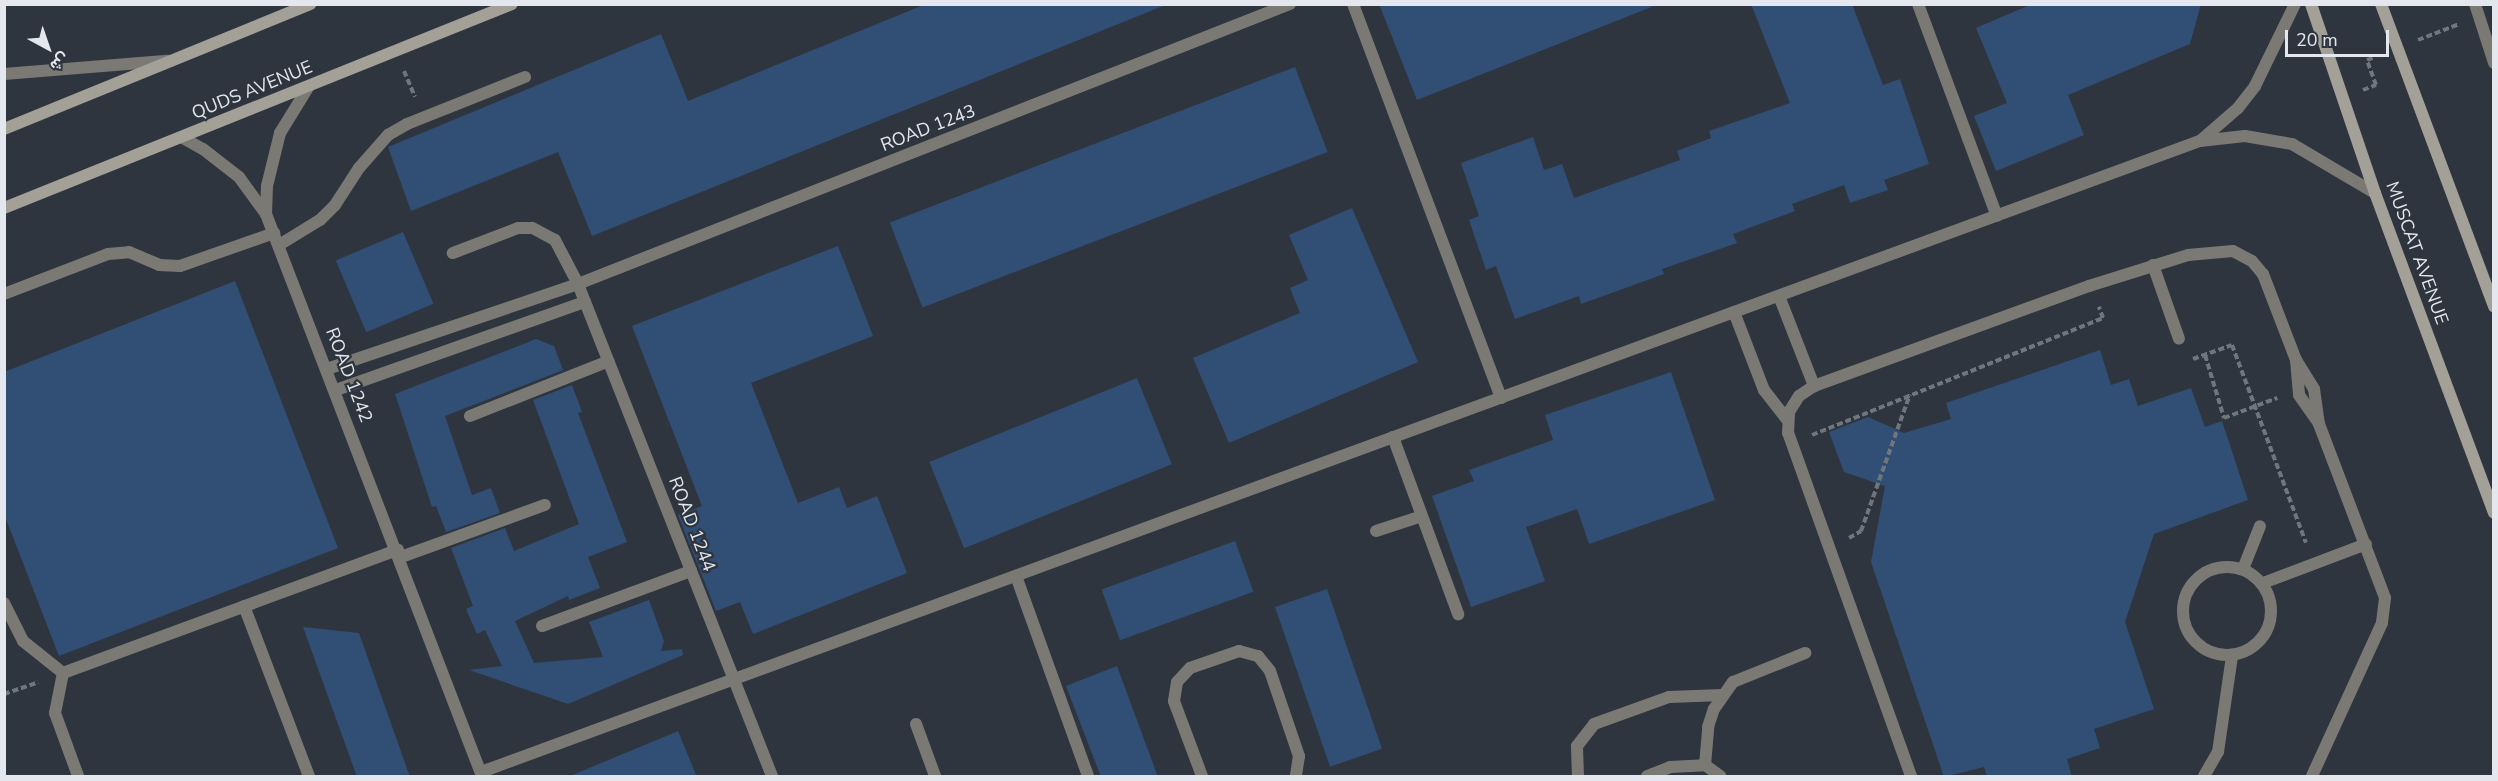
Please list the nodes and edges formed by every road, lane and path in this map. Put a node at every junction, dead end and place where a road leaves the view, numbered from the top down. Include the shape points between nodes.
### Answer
1 (311, 4) edge
2 (512, 4) edge
3 (1290, 4) edge
4 (1353, 4) edge
5 (1918, 4) edge
6 (2295, 4) edge
7 (2311, 4) edge
8 (2381, 4) edge
9 (2475, 4) edge
10 (395, 51) junction
11 (171, 61) junction
12 (2493, 63) edge
13 (4, 74) edge
14 (525, 77) dead end
15 (309, 86) junction
16 (423, 117) junction
17 (4, 129) edge
18 (183, 138) junction
19 (2200, 141) junction
20 (2375, 193) junction
21 (4, 208) edge
22 (266, 214) junction
23 (1997, 216) junction
24 (277, 239) junction
25 (453, 253) dead end
26 (2153, 265) junction
27 (578, 284) junction
28 (2090, 286) junction
29 (4, 294) edge
30 (1779, 296) junction
31 (585, 302) junction
32 (2493, 307) edge
33 (1734, 312) junction
34 (2179, 339) joint
35 (2205, 355) junction
36 (2296, 360) junction
37 (609, 361) junction
38 (327, 369) junction
39 (1814, 386) junction
40 (336, 390) junction
41 (2298, 390) junction
42 (1910, 394) junction
43 (1501, 398) junction
44 (2254, 406) junction
45 (470, 416) dead end
46 (1788, 421) junction
47 (2319, 424) junction
48 (1393, 437) junction
49 (1792, 444) junction
50 (544, 504) dead end
51 (2493, 513) edge
52 (1422, 516) junction
53 (2260, 526) dead end
54 (1376, 531) dead end
55 (2366, 544) junction
56 (1829, 548) junction
57 (400, 553) junction
58 (2313, 564) junction
59 (2242, 569) junction
60 (691, 571) junction
61 (1016, 576) junction
62 (2262, 583) junction
63 (4, 603) edge
64 (244, 606) junction
65 (1458, 614) dead end
66 (542, 626) dead end
67 (1805, 653) dead end
68 (2232, 656) junction
69 (63, 673) junction
70 (733, 680) junction
71 (1723, 695) junction
72 (916, 724) dead end
73 (1705, 765) junction
74 (482, 774) edge
75 (78, 777) edge
76 (309, 777) edge
77 (772, 777) edge
78 (935, 777) edge
79 (1088, 777) edge
80 (1202, 777) edge
81 (1296, 777) edge
82 (1578, 777) edge
83 (1647, 777) edge
84 (1720, 777) edge
85 (1911, 777) edge
86 (2204, 777) edge
87 (2312, 777) edge

1 - 11 main road
2 - 10 main road, QUDS AVENUE
3 - 27 street, ROAD 1243
4 - 43 street
5 - 23 street
6 - 19 street via 2255,86 2238,108
7 - 20 main road, MUSCAT AVENUE
8 - 32 main road
9 - 12 street
10 - 15 main road, QUDS AVENUE
10 - 16 path
11 - 13 street
11 - 17 main road
14 - 16 street
15 - 18 main road, QUDS AVENUE
15 - 22 street, ROAD 1242 via 280,133 268,177
16 - 24 street via 388,135 320,220
18 - 21 main road, QUDS AVENUE
18 - 22 street, ROAD 1242 via 239,177
19 - 20 street via 2245,136 2292,144
19 - 23 street
20 - 51 main road, MUSCAT AVENUE
22 - 24 street, ROAD 1242
23 - 30 street
24 - 29 street via 180,266 159,265 129,252 108,254
24 - 38 street, ROAD 1242
25 - 27 street, ROAD 1244 via 518,228 532,228 555,240
26 - 28 street
26 - 34 street
26 - 36 street via 2188,255 2234,251 2243,255 2263,274
27 - 31 street, ROAD 1244
27 - 38 street, ROAD 1243
28 - 39 street
28 - 42 path via 2103,318
30 - 33 street
30 - 39 street
31 - 37 street, ROAD 1244
31 - 40 street
33 - 43 street
33 - 46 street via 1764,390
34 - 35 path via 2187,362
35 - 44 path via 2232,345
35 - 44 path via 2224,418
36 - 41 street
36 - 47 street via 2314,389
37 - 45 street
37 - 60 street, ROAD 1244
38 - 40 street, ROAD 1242
39 - 46 street via 1798,396
40 - 57 street, ROAD 1242
41 - 44 path
41 - 47 street
42 - 49 path
42 - 56 path via 1861,531
43 - 48 street
44 - 58 path
46 - 49 street
47 - 55 street
48 - 52 street
48 - 61 street
49 - 56 street
50 - 57 street
52 - 54 street
52 - 65 street
53 - 59 street
55 - 58 street
55 - 87 street via 2383,586 2385,610
56 - 85 street
57 - 64 street
57 - 74 street, ROAD 1242
58 - 62 street
59 - 62 street
59 - 68 street via 2210,569 2197,578 2182,606 2184,623 2196,643 2217,655
60 - 66 street
60 - 70 street, ROAD 1244
61 - 70 street
61 - 79 street
62 - 68 street via 2270,597 2269,628 2248,651
63 - 69 street via 23,641
64 - 69 street
64 - 76 street
67 - 71 street via 1733,682
68 - 86 street via 2218,752
69 - 75 street via 55,713
70 - 74 street
70 - 77 street, ROAD 1244
71 - 73 street via 1708,727
71 - 82 street via 1669,697 1594,724 1577,746
72 - 78 street
73 - 83 street via 1670,767
73 - 84 street
80 - 81 street via 1174,701 1174,691 1182,674 1190,668 1239,651 1258,656 1270,671 1299,756

